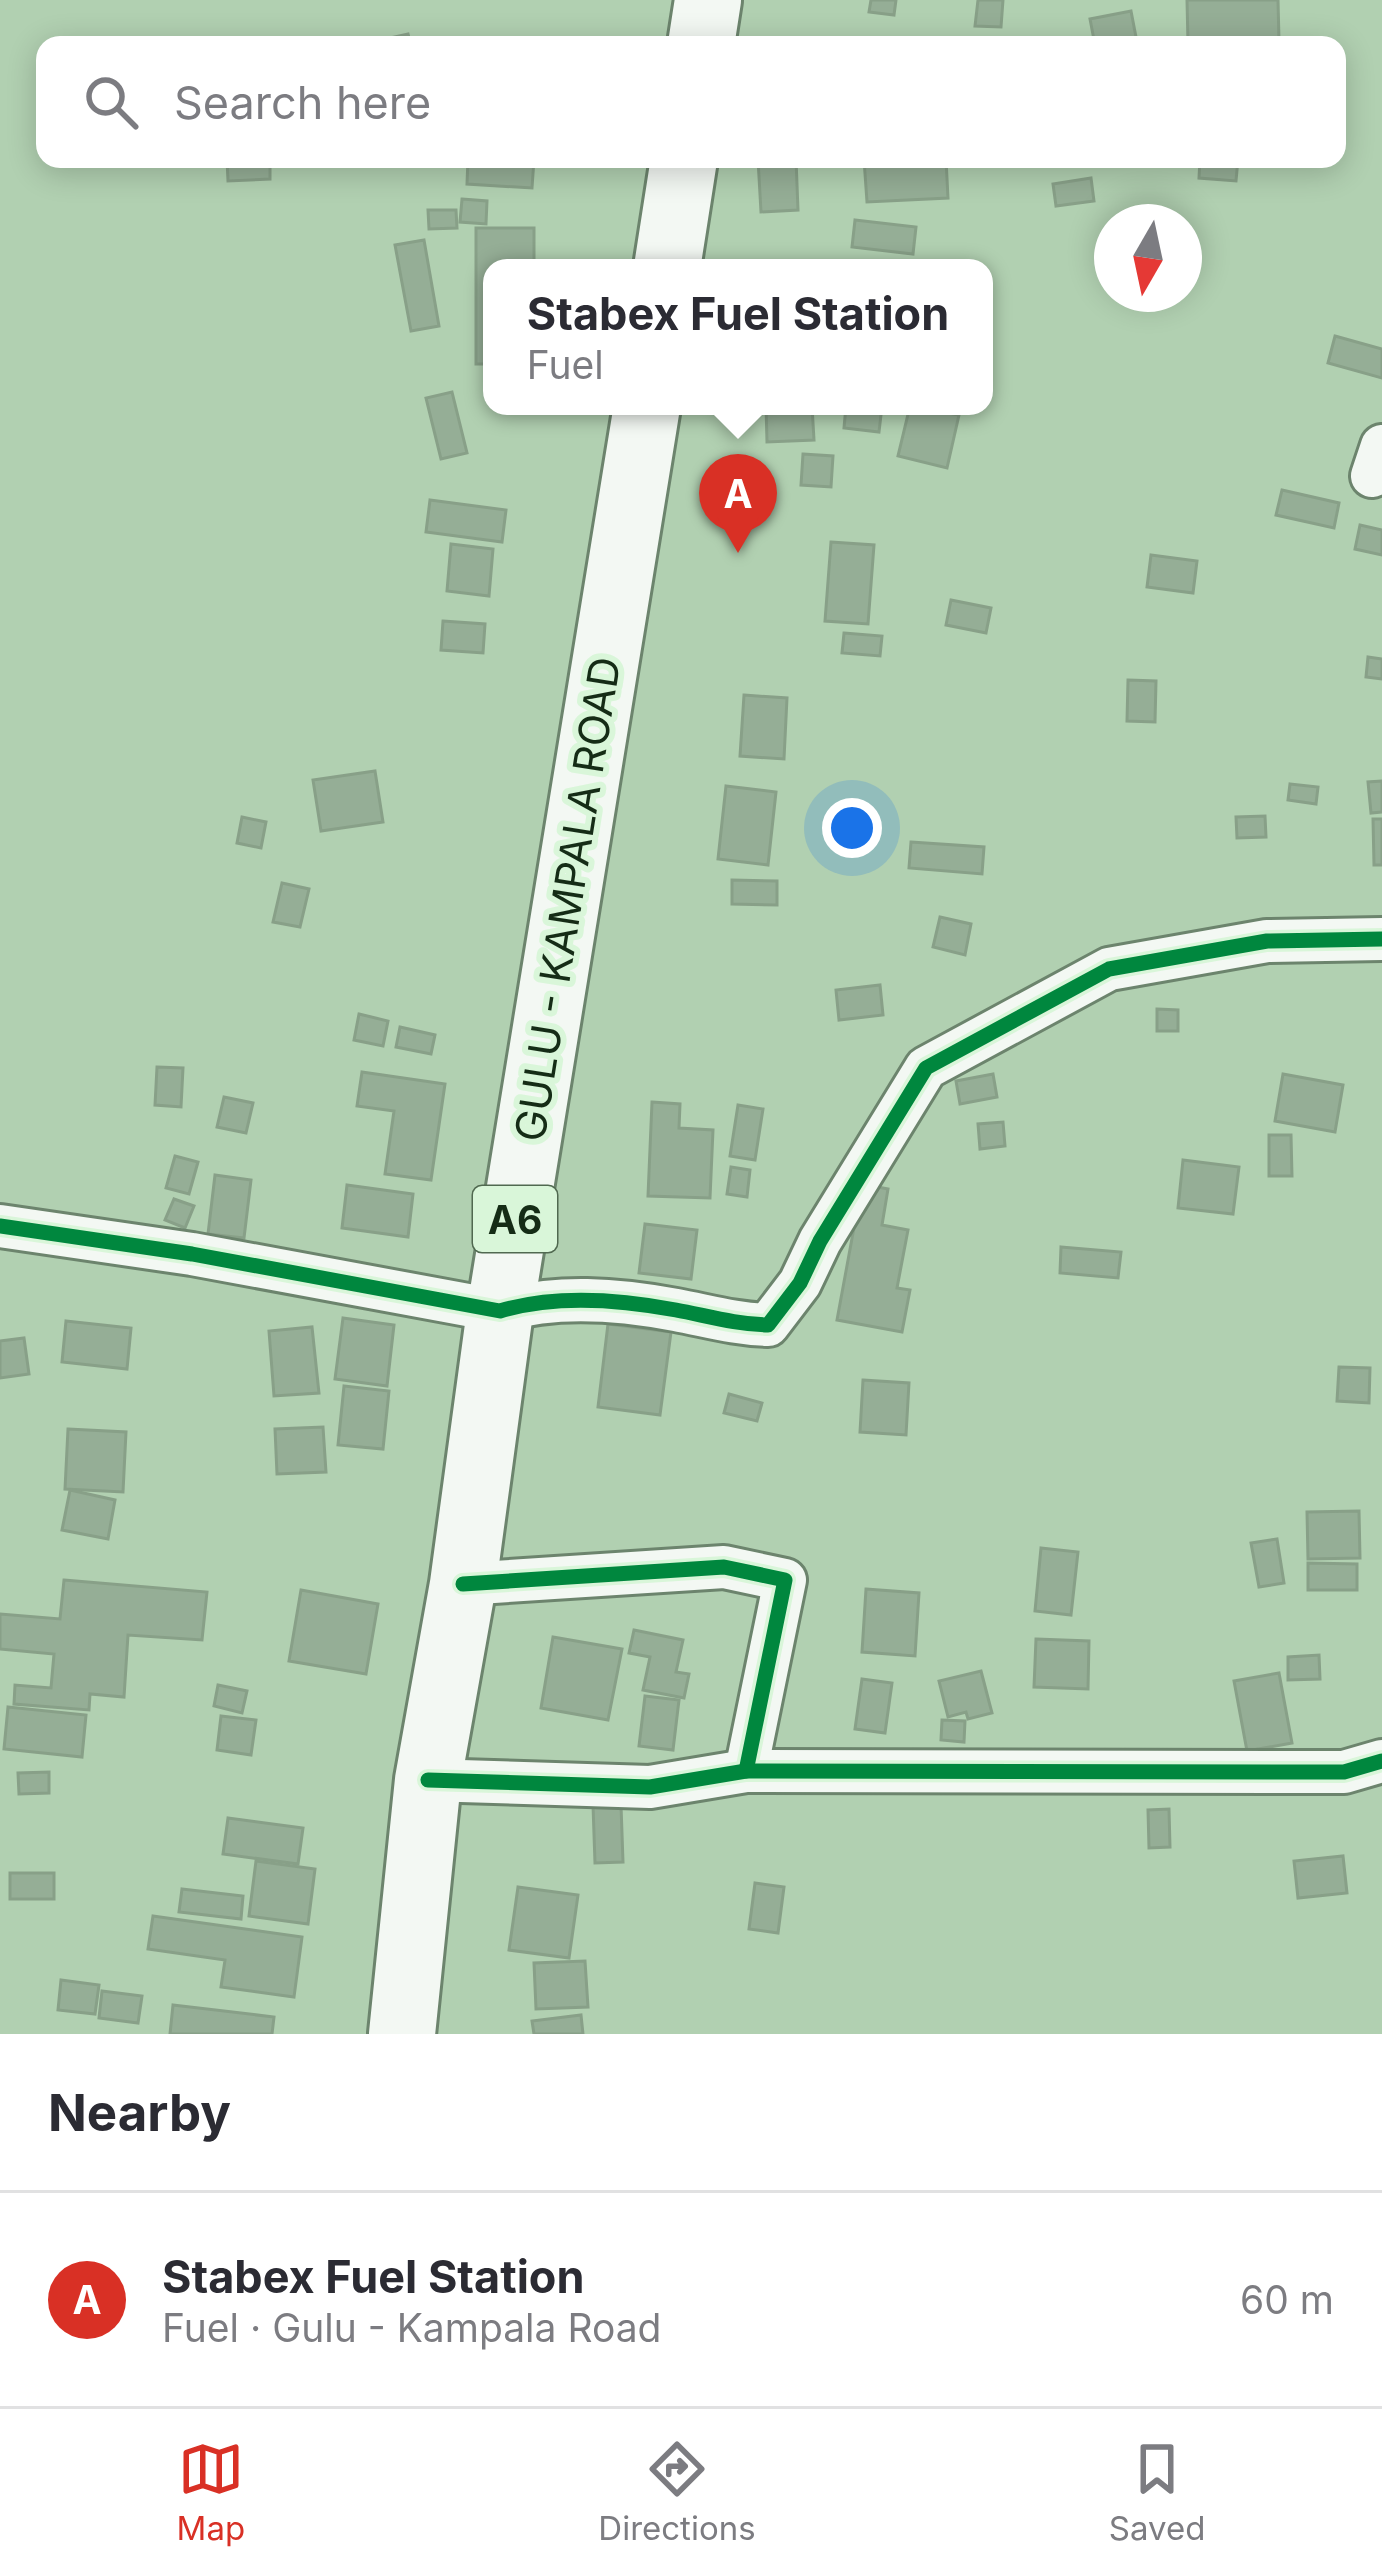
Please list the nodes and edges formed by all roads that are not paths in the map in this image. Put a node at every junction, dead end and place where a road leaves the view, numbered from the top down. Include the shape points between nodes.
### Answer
1 (708, 0) edge
2 (702, 36) edge
3 (683, 168) edge
4 (669, 259) edge
5 (646, 415) edge
6 (1382, 940) edge
7 (0, 1226) edge
8 (500, 1311) junction
9 (463, 1584) junction
10 (1382, 1761) edge
11 (746, 1771) junction
12 (428, 1780) junction
13 (412, 2029) edge

1 - 2 main road
3 - 4 main road
5 - 8 main road, GULU - KAMPALA ROAD / A6
6 - 8 street via 1267,941 1108,969 926,1068 768,1325 581,1300 540,1299
7 - 8 street
8 - 9 main road, GULU - KAMPALA ROAD / A6
9 - 11 street via 724,1567 785,1580
9 - 12 main road, GULU - KAMPALA ROAD / A6
10 - 11 street via 1344,1772
11 - 12 street via 650,1787
12 - 13 main road, GULU - KAMPALA ROAD / A6

